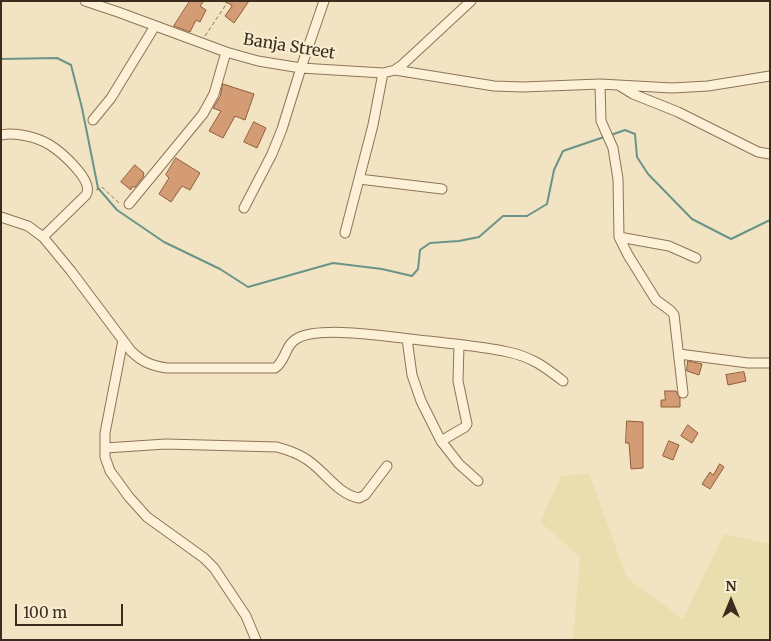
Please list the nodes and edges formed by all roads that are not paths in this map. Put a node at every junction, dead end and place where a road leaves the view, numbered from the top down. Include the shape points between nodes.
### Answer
1 (85, 1) edge
2 (324, 1) edge
3 (471, 1) edge
4 (155, 26) junction
5 (226, 52) junction
6 (301, 68) junction
7 (394, 70) junction
8 (383, 73) junction
9 (770, 76) edge
10 (600, 84) junction
11 (618, 85) junction
12 (93, 120) dead end
13 (1, 135) edge
14 (770, 154) edge
15 (359, 179) junction
16 (442, 189) dead end
17 (129, 204) road end
18 (244, 208) dead end
19 (1, 217) edge
20 (344, 233) dead end
21 (43, 237) junction
22 (619, 237) junction
23 (696, 258) dead end
24 (406, 339) junction
25 (123, 340) junction
26 (459, 345) junction
27 (679, 354) junction
28 (770, 363) edge
29 (563, 381) dead end
30 (683, 393) dead end
31 (441, 441) junction
32 (105, 448) junction
33 (387, 466) dead end
34 (478, 481) dead end
35 (256, 640) edge

1 - 4 street, Banja Street
2 - 6 street
3 - 7 street, Banja Street
4 - 5 street, Banja Street
4 - 12 street via 111,98
5 - 6 street, Banja Street
5 - 17 street via 214,94 203,114
6 - 8 street, Banja Street
6 - 18 street via 276,146
7 - 8 street, Banja Street
7 - 10 street via 494,86
8 - 15 street
9 - 11 street via 681,88
10 - 11 street
10 - 22 street via 601,121 612,148 618,179
11 - 14 street via 758,152
13 - 21 street via 15,134 50,144 76,167 88,185 86,195
15 - 16 street
15 - 20 street
19 - 21 street via 28,226
21 - 25 street
22 - 23 street via 669,246
22 - 27 street via 656,300 674,315
24 - 25 street via 321,332 304,335 289,346 279,365 269,369 153,366 137,357
24 - 26 street
24 - 31 street via 415,386
25 - 32 street
26 - 29 street via 525,356
26 - 31 street via 458,381 467,424
27 - 28 street
27 - 30 street
31 - 34 street
32 - 33 street via 166,444 277,447 307,459 352,497 359,498 365,495
32 - 35 street via 110,471 147,517 214,568 246,616

